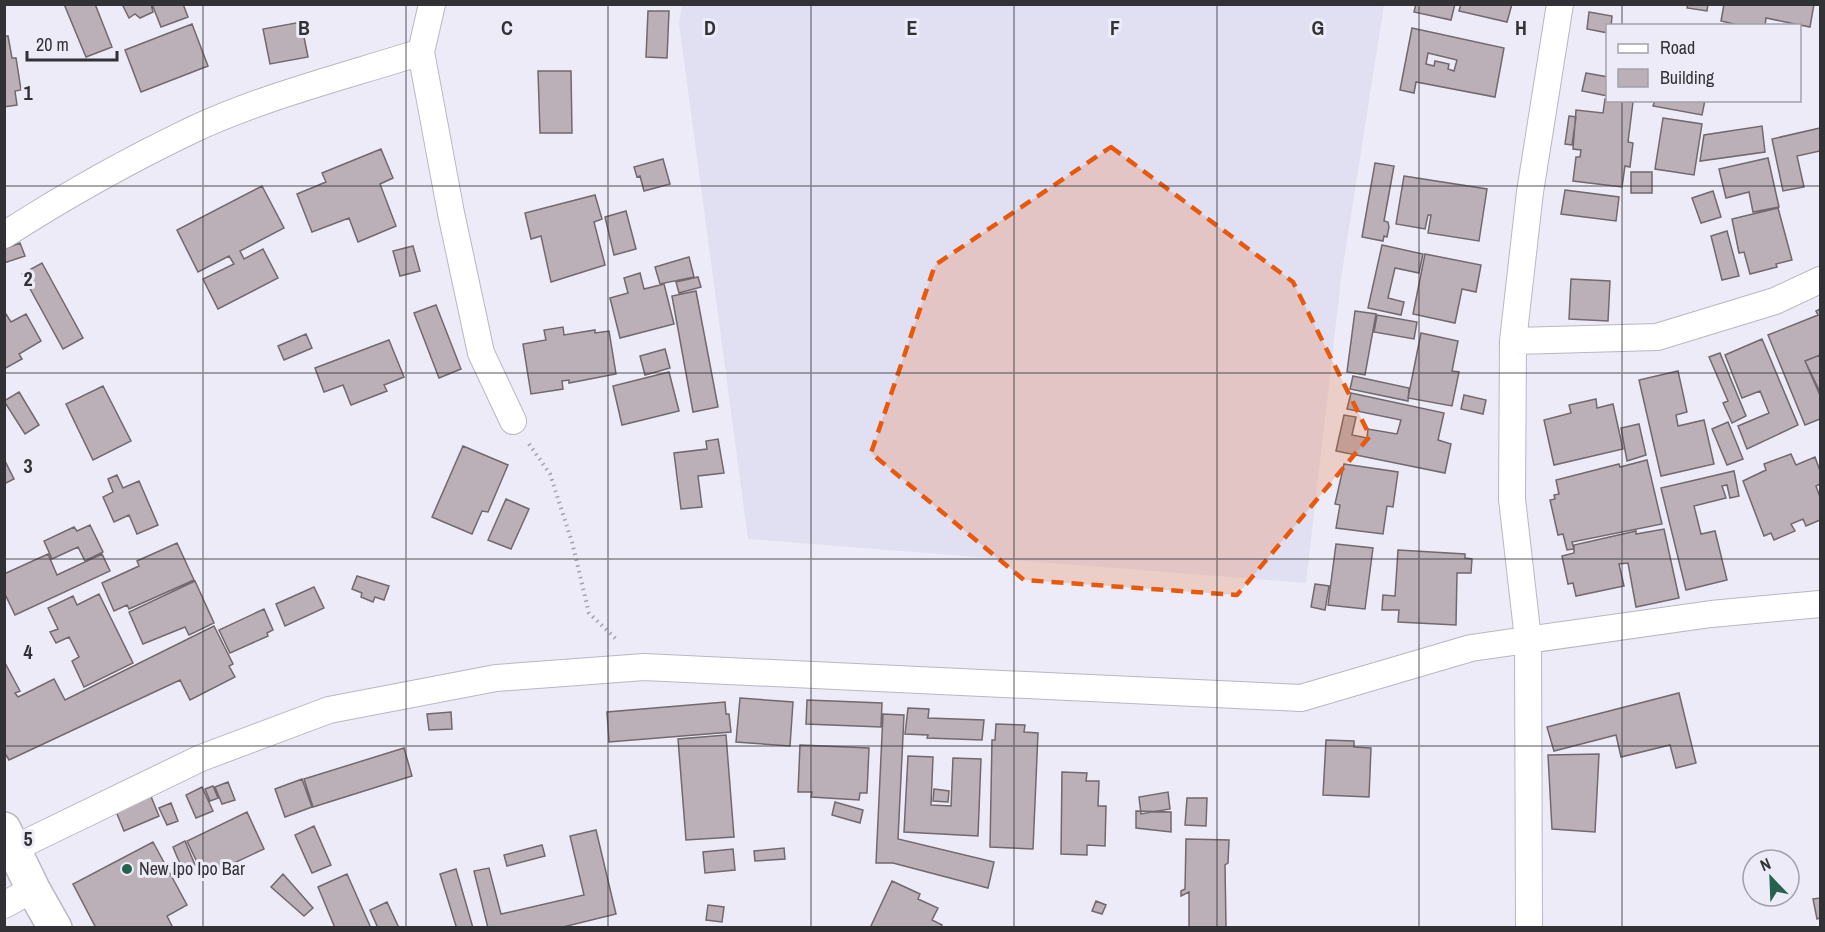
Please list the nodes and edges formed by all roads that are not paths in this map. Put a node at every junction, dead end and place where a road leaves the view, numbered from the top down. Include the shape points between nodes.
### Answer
1 (432, 4) edge
2 (1560, 4) edge
3 (421, 52) junction
4 (4, 235) edge
5 (1821, 280) edge
6 (1513, 340) junction
7 (513, 421) road end
8 (1821, 604) edge
9 (1528, 639) junction
10 (10, 838) edge
11 (33, 889) junction
12 (4, 904) edge
13 (55, 927) edge
14 (1529, 927) edge

1 - 3 street
2 - 6 street via 1530,192
3 - 4 street via 193,129 68,194
3 - 7 street via 481,353
5 - 6 street via 1775,301 1657,337
6 - 9 street via 1512,499
8 - 9 street via 1711,614
9 - 10 street via 1471,648 1301,698 644,667 496,678 329,710 201,758
9 - 14 street
10 - 11 street
11 - 12 street
11 - 13 street

